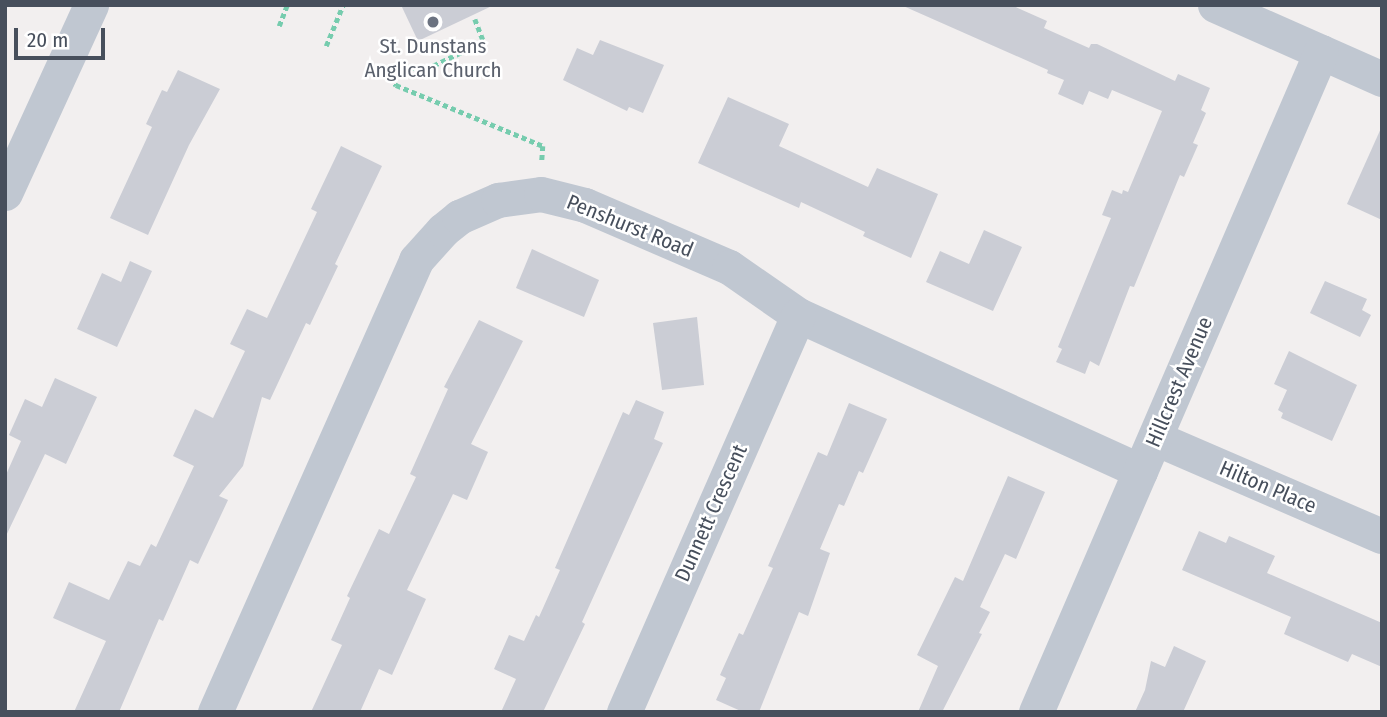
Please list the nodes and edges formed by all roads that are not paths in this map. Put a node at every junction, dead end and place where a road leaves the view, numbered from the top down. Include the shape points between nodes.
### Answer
1 (91, 5) edge
2 (1215, 5) edge
3 (1321, 52) junction
4 (1382, 79) edge
5 (5, 193) edge
6 (798, 315) junction
7 (1155, 438) junction
8 (1140, 471) junction
9 (1382, 536) edge
10 (215, 712) edge
11 (624, 712) edge
12 (1035, 712) edge

1 - 5 street
2 - 3 street
3 - 4 street
3 - 7 street, Hillcrest Avenue
6 - 8 street, Penshurst Road
6 - 10 street, Penshurst Road via 729,267 585,205 541,194 519,195 477,208 443,230 416,260
6 - 11 street, Dunnett Crescent
7 - 8 street, Hillcrest Avenue
7 - 9 street, Hilton Place
8 - 12 street, Hillcrest Avenue

